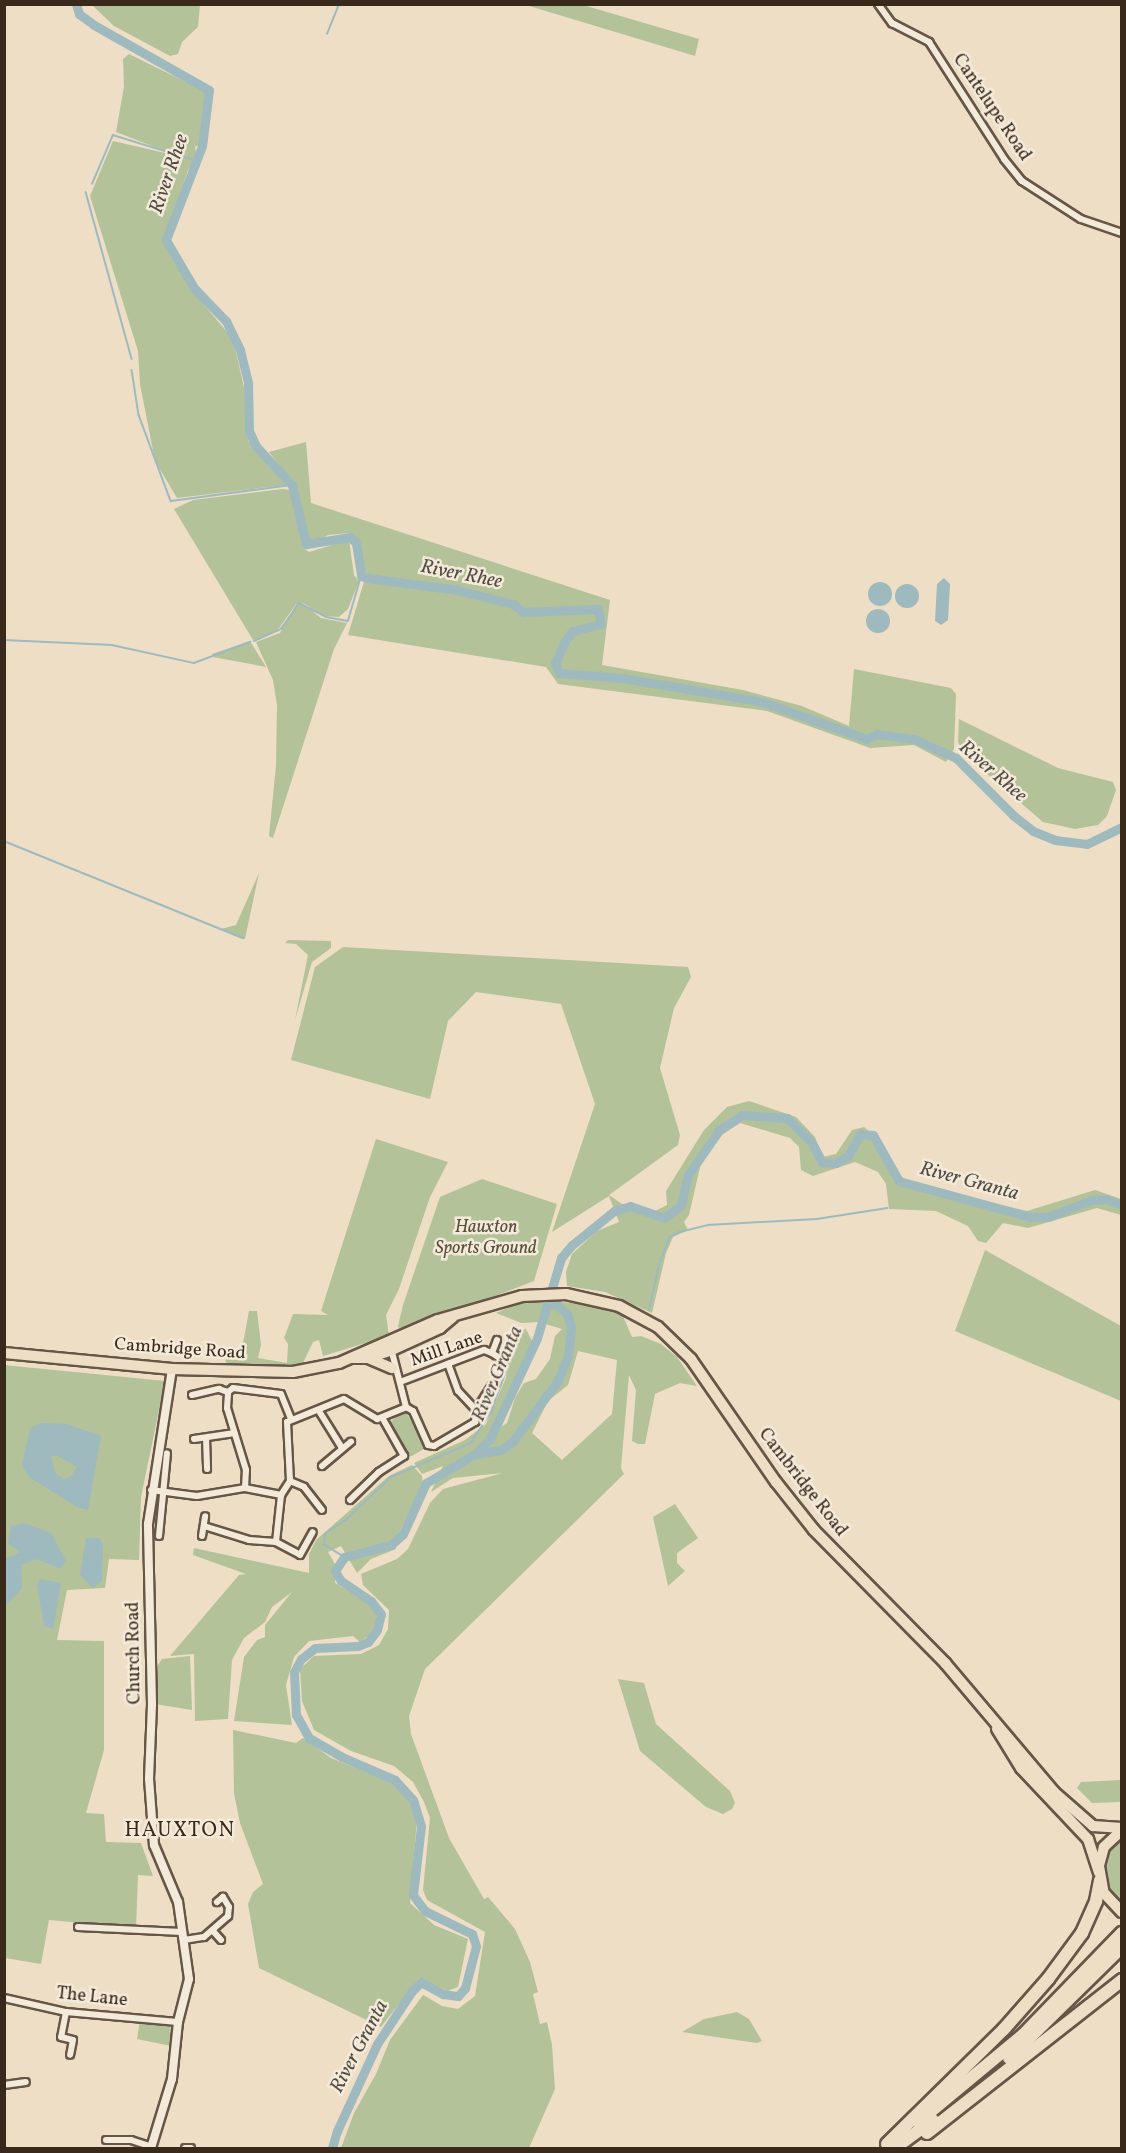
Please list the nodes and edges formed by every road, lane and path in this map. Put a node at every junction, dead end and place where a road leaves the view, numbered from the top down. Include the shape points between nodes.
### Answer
1 (878, 4) edge
2 (1122, 233) edge
3 (497, 1340) dead end
4 (387, 1347) junction
5 (4, 1353) edge
6 (492, 1353) junction
7 (353, 1358) junction
8 (368, 1358) junction
9 (504, 1360) dead end
10 (448, 1364) junction
11 (172, 1369) junction
12 (394, 1369) junction
13 (400, 1382) junction
14 (493, 1384) dead end
15 (228, 1392) junction
16 (192, 1395) dead end
17 (406, 1407) junction
18 (476, 1410) junction
19 (319, 1411) junction
20 (291, 1419) junction
21 (383, 1419) junction
22 (235, 1433) junction
23 (206, 1438) junction
24 (194, 1439) dead end
25 (351, 1442) dead end
26 (342, 1449) junction
27 (167, 1453) dead end
28 (322, 1466) dead end
29 (207, 1469) dead end
30 (290, 1481) junction
31 (245, 1488) junction
32 (151, 1490) junction
33 (165, 1494) junction
34 (281, 1495) junction
35 (350, 1500) dead end
36 (322, 1510) dead end
37 (206, 1516) dead end
38 (204, 1526) junction
39 (313, 1532) dead end
40 (159, 1536) dead end
41 (202, 1536) dead end
42 (276, 1542) junction
43 (996, 1726) junction
44 (1122, 1829) edge
45 (1100, 1876) junction
46 (217, 1902) dead end
47 (1122, 1912) edge
48 (78, 1927) dead end
49 (213, 1931) junction
50 (1122, 1934) edge
51 (183, 1936) junction
52 (221, 1940) dead end
53 (1122, 1947) edge
54 (1122, 1980) edge
55 (4, 1998) edge
56 (66, 2012) junction
57 (178, 2022) junction
58 (61, 2037) junction
59 (54, 2041) dead end
60 (70, 2055) dead end
61 (26, 2082) dead end
62 (4, 2085) edge
63 (106, 2140) dead end
64 (151, 2147) edge
65 (887, 2147) edge
66 (185, 2148) edge
67 (191, 2148) edge
68 (903, 2148) edge

1 - 2 street, Cantelupe Road via 892,23 929,42 1022,181 1081,219
3 - 6 street, Mill Lane
4 - 7 highway, Cambridge Road
4 - 8 highway, Cambridge Road
4 - 12 street
4 - 43 highway, Cambridge Road via 440,1328 452,1318 507,1300 544,1294 600,1299 631,1311 681,1348 814,1530 945,1663
5 - 11 highway, Cambridge Road
6 - 9 street
6 - 10 street, Mill Lane via 484,1350
7 - 8 highway, Cambridge Road
7 - 11 highway, Cambridge Road via 293,1372
8 - 12 highway
10 - 13 street, Mill Lane
10 - 18 street via 458,1391
11 - 32 street, Church Road
12 - 13 street
13 - 17 street
14 - 18 street
15 - 16 street via 219,1389
15 - 20 street via 233,1388 280,1394
15 - 22 street via 227,1408
17 - 18 street via 413,1411 428,1445 434,1446 466,1430 475,1422
17 - 21 street
19 - 20 street
19 - 21 street via 344,1399 369,1417
19 - 26 street
20 - 30 street via 285,1428
21 - 35 street via 404,1456 379,1472
22 - 23 street
22 - 31 street via 246,1470
23 - 24 street
23 - 29 street
25 - 26 street
26 - 28 street
27 - 33 street
30 - 34 street
30 - 36 street via 304,1487
31 - 33 street via 197,1496
31 - 34 street
32 - 33 street
32 - 51 street, Church Road via 147,1555 152,1835 178,1902
33 - 40 street
34 - 42 street via 283,1505
37 - 38 street
38 - 41 street
38 - 42 street via 249,1540
39 - 42 street via 300,1556
43 - 44 highway, Cambridge Road via 1082,1818 1100,1828
43 - 45 highway, Cambridge Road via 1021,1768 1088,1839
44 - 45 highway via 1104,1847
45 - 47 highway, Cambridge Road via 1107,1898
45 - 65 highway via 1089,1919 1059,1966 1004,2029
46 - 49 street via 223,1897 229,1907 228,1916
48 - 51 street
49 - 51 street via 204,1937
49 - 52 street
50 - 65 highway via 1017,2041
51 - 57 street, Church Road via 189,1979
53 - 65 highway via 1026,2044
54 - 68 highway via 987,2088
55 - 56 street, The Lane
56 - 57 street, The Lane
56 - 58 street
57 - 64 street, Church Road via 172,2079
58 - 59 street
58 - 60 street via 73,2040
61 - 62 street
63 - 64 street via 131,2140
66 - 67 street

